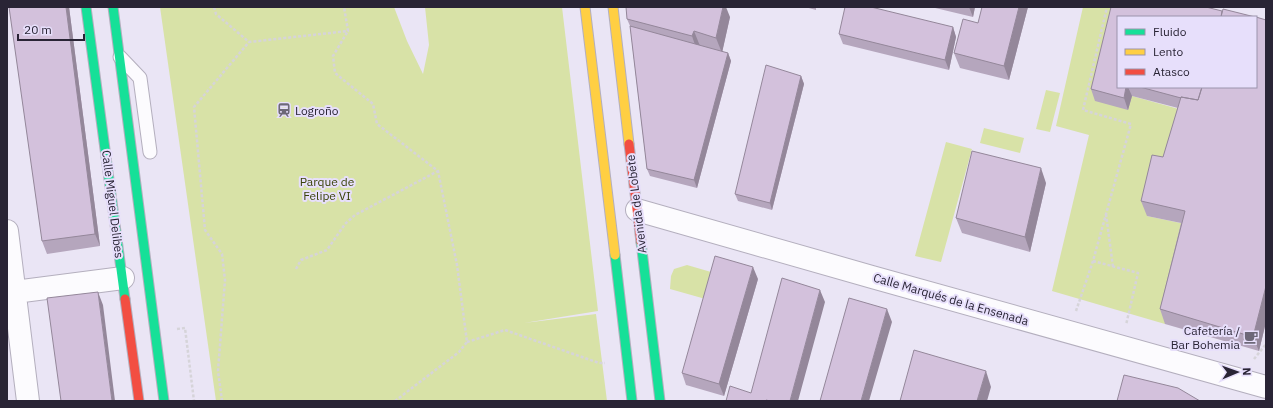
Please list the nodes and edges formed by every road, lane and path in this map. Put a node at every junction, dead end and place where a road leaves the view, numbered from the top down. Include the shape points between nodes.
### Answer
1 (86, 7) edge
2 (113, 7) edge
3 (214, 7) edge
4 (344, 7) edge
5 (585, 7) edge
6 (613, 7) edge
7 (1107, 7) edge
8 (348, 31) junction
9 (249, 42) junction
10 (120, 57) junction
11 (150, 152) dead end
12 (438, 171) junction
13 (637, 210) junction
14 (1106, 212) junction
15 (7, 231) edge
16 (1093, 261) junction
17 (1113, 267) junction
18 (296, 269) dead end
19 (123, 278) junction
20 (11, 292) edge
21 (1076, 311) dead end
22 (1126, 324) dead end
23 (155, 332) junction
24 (467, 342) junction
25 (1266, 344) edge
26 (1254, 359) dead end
27 (628, 363) junction
28 (1266, 387) edge
29 (28, 401) edge
30 (139, 401) edge
31 (164, 401) edge
32 (194, 401) edge
33 (222, 401) edge
34 (395, 401) edge
35 (632, 401) edge
36 (660, 401) edge

1 - 19 main road, Calle Miguel Delibes
2 - 10 main road, Calle Miguel Delibes
3 - 9 path via 216,14
4 - 8 path
5 - 27 main road
6 - 13 main road, Avenida de Lobete
7 - 14 path via 1082,110 1132,124
8 - 9 path
8 - 12 path via 333,56 335,73 373,104 377,124
9 - 33 path via 194,107 205,230 222,254 224,274 218,371
10 - 11 lane via 140,78
10 - 23 main road, Calle Miguel Delibes
12 - 18 path via 355,215 345,224 327,250 301,260
12 - 24 path via 457,265
13 - 28 street, Calle Marqués de la Ensenada
13 - 36 main road, Avenida de Lobete
14 - 16 path
14 - 17 path
15 - 20 street
16 - 17 path
16 - 21 path
17 - 22 path via 1138,273
19 - 20 street
19 - 30 main road, Calle Miguel Delibes
20 - 29 street
23 - 31 main road, Calle Miguel Delibes
23 - 32 path via 185,328
24 - 27 path via 505,330 599,363
24 - 34 path via 459,352
25 - 26 path
27 - 35 main road

